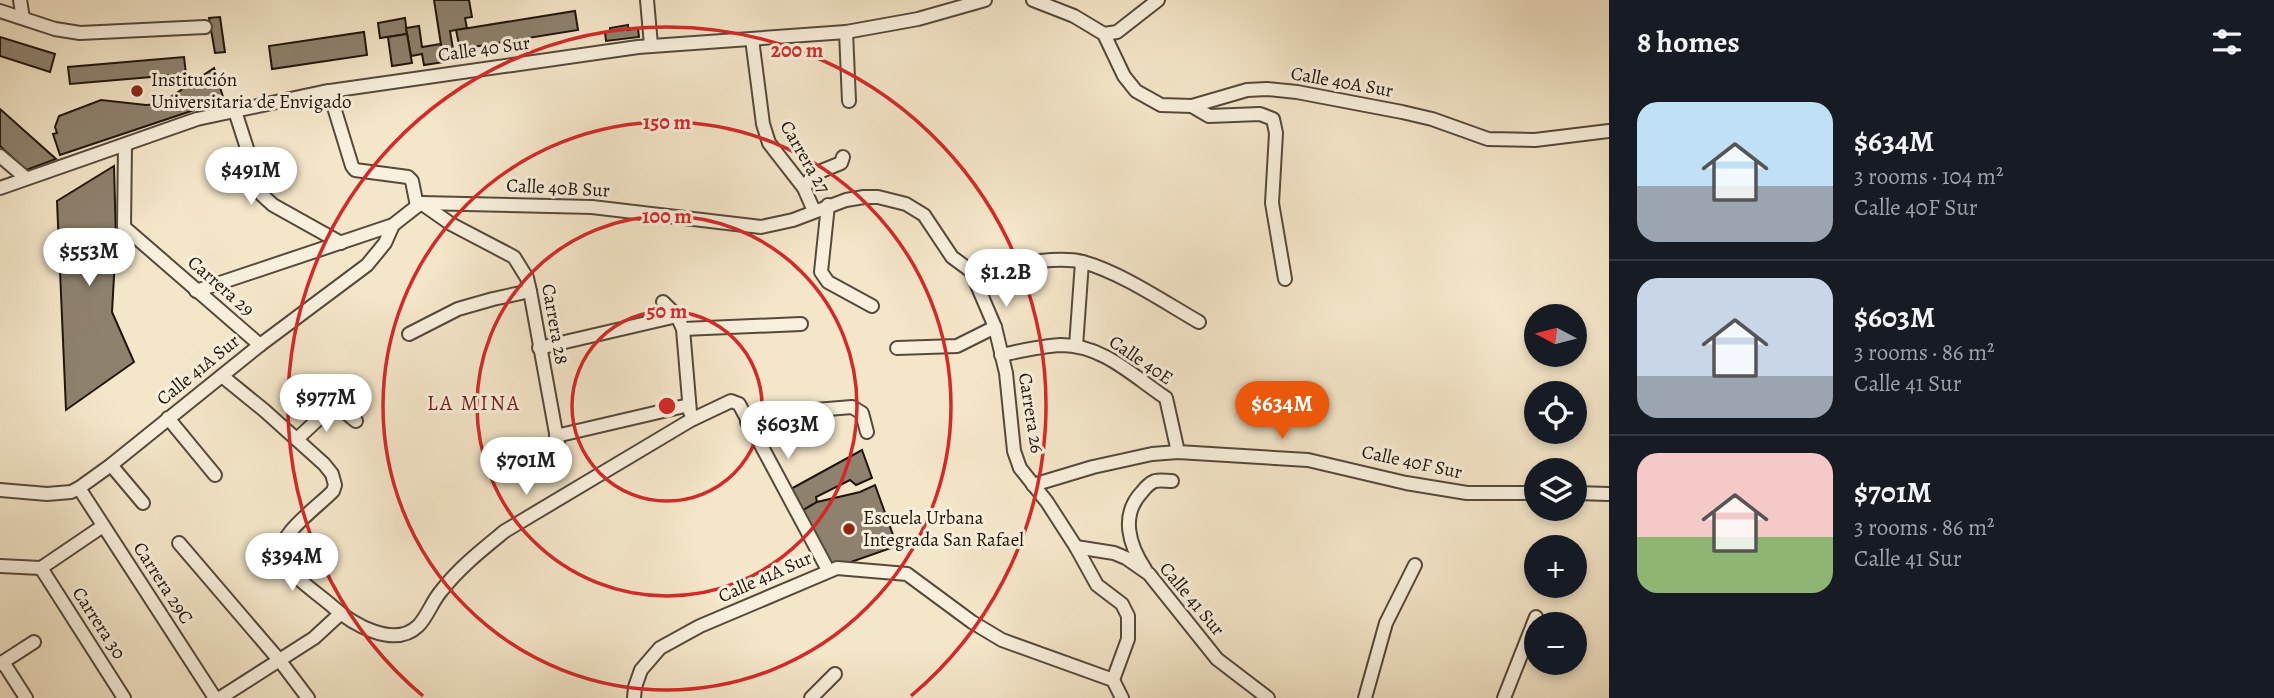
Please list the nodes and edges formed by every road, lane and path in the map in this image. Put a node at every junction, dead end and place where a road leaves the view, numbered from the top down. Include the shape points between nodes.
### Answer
1 (22, 0) edge
2 (647, 0) edge
3 (985, 0) edge
4 (1033, 0) edge
5 (1158, 0) edge
6 (0, 10) edge
7 (23, 18) junction
8 (205, 27) dead end
9 (846, 32) junction
10 (1104, 34) junction
11 (752, 39) junction
12 (651, 46) junction
13 (329, 91) junction
14 (849, 101) dead end
15 (1192, 106) junction
16 (235, 111) junction
17 (1609, 131) edge
18 (125, 145) junction
19 (0, 156) edge
20 (843, 157) dead end
21 (26, 178) junction
22 (0, 188) edge
23 (804, 188) junction
24 (891, 199) joint
25 (419, 205) junction
26 (828, 205) junction
27 (814, 211) junction
28 (393, 225) junction
29 (341, 243) junction
30 (1082, 262) junction
31 (971, 271) junction
32 (1285, 279) dead end
33 (196, 291) junction
34 (530, 291) junction
35 (663, 302) dead end
36 (872, 306) dead end
37 (677, 316) junction
38 (1199, 322) dead end
39 (800, 324) dead end
40 (995, 327) junction
41 (683, 329) junction
42 (409, 334) dead end
43 (260, 345) junction
44 (1076, 346) junction
45 (539, 348) junction
46 (897, 348) dead end
47 (1001, 355) junction
48 (222, 376) junction
49 (689, 405) junction
50 (168, 418) junction
51 (691, 420) junction
52 (356, 421) dead end
53 (747, 422) junction
54 (867, 432) dead end
55 (556, 436) junction
56 (298, 439) junction
57 (1178, 452) junction
58 (111, 465) junction
59 (562, 466) dead end
60 (215, 475) dead end
61 (1172, 481) dead end
62 (1033, 485) junction
63 (79, 488) junction
64 (0, 490) edge
65 (1524, 493) edge
66 (1587, 493) edge
67 (1609, 494) edge
68 (143, 503) dead end
69 (103, 526) junction
70 (179, 544) dead end
71 (1076, 547) junction
72 (1415, 565) dead end
73 (0, 566) edge
74 (41, 568) junction
75 (828, 570) junction
76 (1149, 574) junction
77 (340, 614) junction
78 (34, 642) dead end
79 (1524, 646) edge
80 (280, 661) junction
81 (2, 663) edge
82 (835, 674) dead end
83 (1113, 680) junction
84 (1122, 697) edge
85 (26, 698) edge
86 (124, 698) edge
87 (218, 698) edge
88 (308, 698) edge
89 (634, 698) edge
90 (811, 698) edge
91 (1269, 698) edge
92 (1365, 698) edge
93 (1504, 698) edge

1 - 7 street
2 - 12 street
3 - 9 street, Calle 40 Sur
4 - 10 street
5 - 10 street via 1117,32
6 - 7 street
7 - 8 street via 80,33
9 - 11 street, Calle 40 Sur
9 - 14 street
10 - 15 street, Calle 40A Sur via 1136,91 1161,105
11 - 12 street, Calle 40 Sur
11 - 23 street, Carrera 27 via 769,143
12 - 13 street, Calle 40 Sur
13 - 16 street, Calle 40 Sur
13 - 25 street via 355,170 408,177
15 - 17 street, Calle 40A Sur via 1267,89 1402,112 1488,139 1535,141
15 - 32 street via 1209,116 1260,114 1273,120 1272,203
16 - 18 street, Calle 40 Sur via 197,119
16 - 29 street via 262,195
18 - 21 street, Calle 40 Sur
18 - 33 street, Carrera 29 via 124,227
19 - 21 street
20 - 23 street via 841,163 814,174
21 - 22 street, Calle 40 Sur
23 - 27 street, Carrera 27
24 - 26 street, Calle 40B Sur via 864,197
24 - 31 street, Carrera 26 via 924,215 953,257
25 - 27 street, Calle 40B Sur via 592,207 761,227
25 - 28 street
25 - 34 street, Carrera 28 via 514,257
26 - 27 street, Calle 40B Sur
26 - 36 street via 821,272 828,282
28 - 29 street
28 - 43 street, Calle 41A Sur via 367,265
29 - 33 street
30 - 31 street
30 - 38 street
30 - 44 street
31 - 40 street, Carrera 26
33 - 43 street, Carrera 29
34 - 42 street via 458,309
34 - 45 street, Carrera 28
35 - 37 street
37 - 41 street
37 - 45 street
39 - 41 street
40 - 46 street via 957,346
40 - 47 street, Carrera 26
41 - 49 street
43 - 48 street, Calle 41A Sur
44 - 47 street, Calle 40E
44 - 57 street, Calle 40E via 1113,360 1166,398
45 - 55 street, Carrera 28
47 - 62 street, Carrera 26 via 1014,451
48 - 50 street, Calle 41A Sur
48 - 56 street
49 - 51 street
49 - 55 street
50 - 58 street, Calle 41A Sur
50 - 60 street
51 - 53 street via 735,401
51 - 77 street via 505,531 443,587 421,623 404,635 369,629
52 - 56 street via 345,412 327,411
53 - 54 street via 779,413 852,407 863,413
53 - 75 street
55 - 59 street, Carrera 28
56 - 77 street via 324,464 335,485 279,552 283,563
57 - 62 street, Calle 40F Sur via 1093,467
57 - 65 street, Calle 40F Sur via 1308,460 1467,493
58 - 63 street, Calle 41A Sur
58 - 68 street
61 - 76 street via 1150,484 1129,511 1134,550
62 - 71 street, Carrera 26
63 - 64 street, Calle 41A Sur via 47,494
63 - 69 street, Carrera 29C
66 - 67 street
69 - 74 street
69 - 87 street, Carrera 29C
70 - 80 street
71 - 76 street, Calle 41 Sur via 1114,553
71 - 83 street, Carrera 26 via 1097,585 1122,604 1128,616 1128,639
72 - 92 street via 1386,623
73 - 74 street
74 - 86 street, Carrera 30
75 - 83 street, Calle 41A Sur via 907,574 1002,640
75 - 89 street, Calle 41A Sur via 660,648 641,670
76 - 91 street, Calle 41 Sur via 1217,659
77 - 80 street
78 - 81 street
79 - 93 street
80 - 87 street
80 - 88 street
81 - 85 street
82 - 90 street
83 - 84 street

